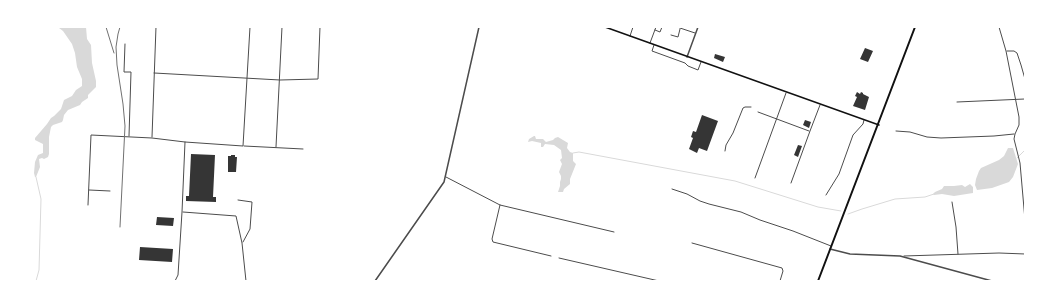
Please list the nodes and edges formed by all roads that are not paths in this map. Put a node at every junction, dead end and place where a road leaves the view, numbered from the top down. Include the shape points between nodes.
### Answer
1 (156, 27) edge
2 (250, 27) edge
3 (282, 27) edge
4 (320, 27) edge
5 (479, 27) edge
6 (605, 27) edge
7 (633, 27) edge
8 (656, 27) edge
9 (662, 27) edge
10 (677, 27) edge
11 (698, 27) edge
12 (915, 27) edge
13 (999, 27) edge
14 (680, 28) junction
15 (655, 30) junction
16 (695, 34) junction
17 (671, 35) dead end
18 (630, 36) junction
19 (650, 43) junction
20 (125, 44) dead end
21 (654, 45) junction
22 (1006, 51) junction
23 (687, 57) junction
24 (701, 62) junction
25 (1025, 64) edge
26 (1021, 65) junction
27 (154, 73) junction
28 (247, 78) junction
29 (1025, 79) edge
30 (280, 80) junction
31 (786, 92) junction
32 (1025, 99) edge
33 (1016, 100) junction
34 (957, 102) dead end
35 (820, 104) junction
36 (751, 107) dead end
37 (758, 112) dead end
38 (776, 119) junction
39 (864, 120) junction
40 (879, 125) junction
41 (810, 131) junction
42 (896, 131) dead end
43 (1015, 134) junction
44 (129, 137) junction
45 (152, 138) junction
46 (185, 142) junction
47 (243, 146) junction
48 (276, 147) junction
49 (303, 149) dead end
50 (725, 151) dead end
51 (445, 176) junction
52 (755, 178) dead end
53 (791, 183) dead end
54 (672, 189) dead end
55 (88, 190) junction
56 (110, 191) dead end
57 (826, 195) dead end
58 (238, 200) dead end
59 (952, 202) dead end
60 (88, 205) dead end
61 (500, 205) junction
62 (182, 212) junction
63 (1025, 220) edge
64 (614, 232) dead end
65 (242, 243) junction
66 (692, 243) dead end
67 (831, 248) junction
68 (958, 254) junction
69 (1025, 254) edge
70 (551, 256) dead end
71 (900, 256) junction
72 (559, 258) dead end
73 (175, 281) edge
74 (246, 281) edge
75 (375, 281) edge
76 (659, 281) edge
77 (780, 281) edge
78 (818, 281) edge
79 (992, 281) edge

1 - 27 street
2 - 28 street
3 - 30 street
4 - 30 street via 318,79
5 - 51 street
6 - 18 main road
7 - 18 street
8 - 15 street
9 - 15 street via 660,32
10 - 14 street
11 - 16 street
12 - 40 main road
13 - 22 street
14 - 16 street
14 - 17 street via 678,37
15 - 19 street
16 - 23 street
18 - 19 main road
19 - 21 main road
20 - 44 street via 124,72 131,72
21 - 23 main road
21 - 24 street via 652,51 698,70
22 - 26 street via 1017,53
22 - 33 street
23 - 24 main road
24 - 31 main road
25 - 26 street
26 - 29 street
27 - 28 street
27 - 45 street
28 - 30 street
28 - 47 street
30 - 48 street
31 - 35 main road
31 - 38 street
32 - 33 street
33 - 34 street
33 - 43 street via 1019,125
35 - 39 main road
35 - 41 street
36 - 50 street via 743,108
37 - 38 street
38 - 41 street
38 - 52 street
39 - 40 main road
39 - 57 street via 853,135 839,174
40 - 67 main road
41 - 53 street
42 - 43 street via 941,138
43 - 63 street
44 - 45 street
44 - 55 street via 91,136
45 - 46 street
46 - 47 street
46 - 62 street
47 - 48 street
48 - 49 street
51 - 61 street
51 - 75 street via 444,182
54 - 67 street via 708,204 742,212
55 - 56 street
55 - 60 street
58 - 65 street via 252,202 250,229
59 - 68 street
61 - 64 street
61 - 70 street via 493,242
62 - 65 street via 236,216
62 - 73 street via 178,275
65 - 74 street
66 - 77 street via 782,268
67 - 71 street via 850,254
67 - 78 main road
68 - 69 street
68 - 71 street
71 - 79 street
72 - 76 street

